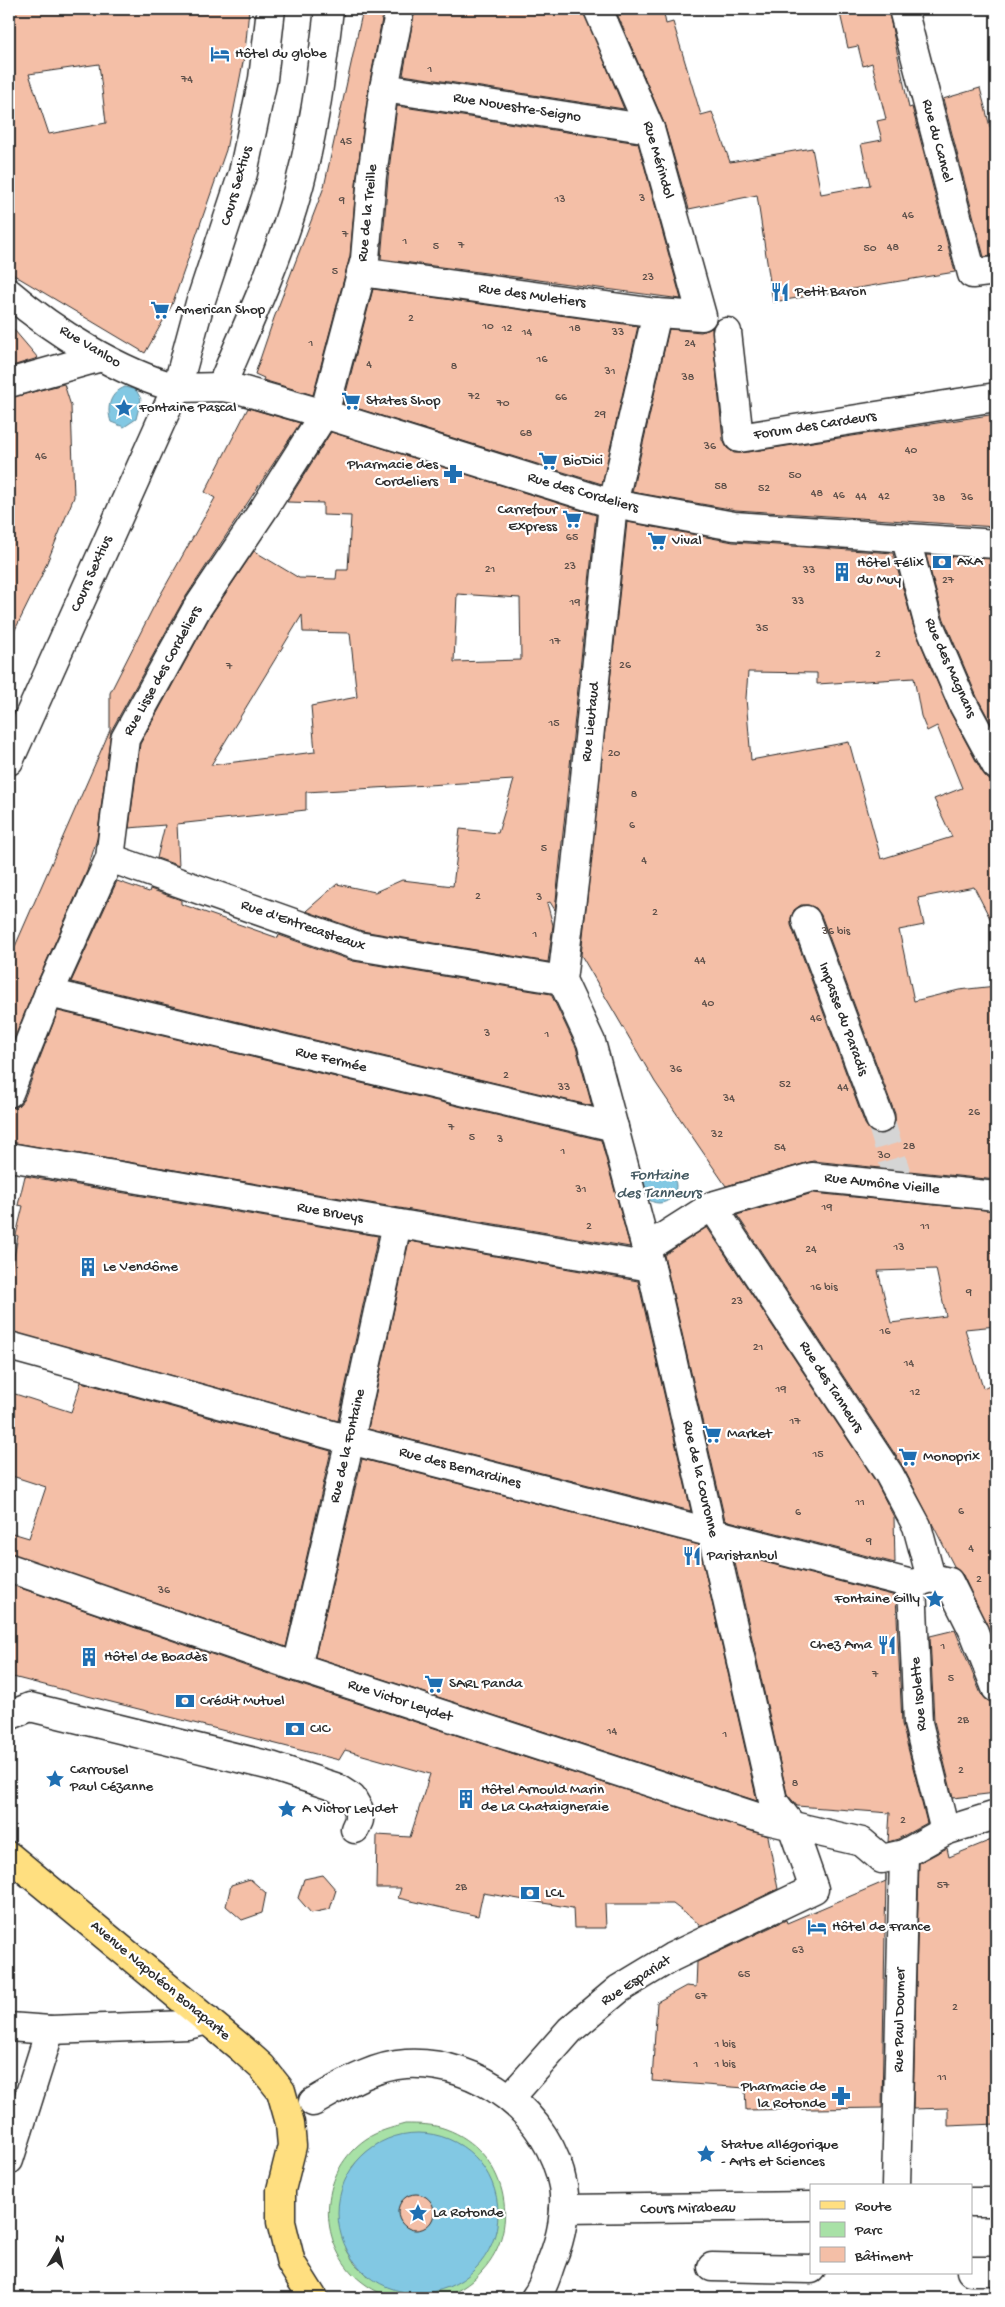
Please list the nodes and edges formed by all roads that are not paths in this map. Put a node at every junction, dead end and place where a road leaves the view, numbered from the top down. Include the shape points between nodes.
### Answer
1 (271, 9) edge
2 (329, 9) edge
3 (400, 9) edge
4 (598, 9) edge
5 (902, 9) edge
6 (384, 88) junction
7 (650, 129) junction
8 (362, 272) junction
9 (984, 273) edge
10 (9, 293) edge
11 (657, 313) junction
12 (702, 316) joint
13 (727, 332) dead end
14 (101, 356) junction
15 (9, 383) edge
16 (177, 388) junction
17 (231, 388) junction
18 (996, 397) edge
19 (324, 414) junction
20 (614, 504) junction
21 (906, 539) junction
22 (995, 547) edge
23 (9, 761) edge
24 (996, 765) edge
25 (110, 858) junction
26 (806, 920) dead end
27 (562, 980) junction
28 (49, 993) junction
29 (9, 1093) edge
30 (880, 1119) tunnel mouth
31 (614, 1127) junction
32 (9, 1157) edge
33 (996, 1196) edge
34 (712, 1206) junction
35 (396, 1224) junction
36 (649, 1257) junction
37 (9, 1346) edge
38 (350, 1440) junction
39 (713, 1534) junction
40 (9, 1568) edge
41 (931, 1581) junction
42 (297, 1667) junction
43 (996, 1688) edge
44 (9, 1716) edge
45 (996, 1815) edge
46 (792, 1826) junction
47 (355, 1829) dead end
48 (945, 1832) junction
49 (904, 1854) junction
50 (9, 1856) edge
51 (789, 1901) joint
52 (208, 2020) junction
53 (9, 2027) edge
54 (50, 2030) junction
55 (510, 2098) junction
56 (313, 2102) dead end
57 (9, 2160) edge
58 (896, 2184) edge
59 (972, 2202) edge
60 (996, 2202) edge
61 (810, 2206) edge
62 (564, 2209) junction
63 (712, 2267) dead end
64 (810, 2269) edge
65 (972, 2271) edge
66 (996, 2271) edge
67 (313, 2298) edge
68 (535, 2298) edge

1 - 16 street, Cours Sextius via 263,79 243,172 200,303
2 - 17 street via 318,105 294,207 260,295
3 - 6 street, Rue de la Treille
4 - 7 street, Rue Mérindol
5 - 9 street, Rue du Cancel
6 - 7 street, Rue Nouestre-Seigno
6 - 8 street, Rue de la Treille
7 - 12 street, Rue Mérindol
8 - 11 street, Rue des Muletiers
8 - 19 street, Rue de la Treille
10 - 14 street, Rue Vanloo via 25,307
11 - 12 street, Rue des Muletiers
11 - 20 street, Rue Lieutaud
13 - 18 street, Forum des Cardeurs via 739,438
14 - 15 street
14 - 16 street, Rue Vanloo
16 - 17 street
16 - 23 street, Cours Sextius
17 - 19 street, Rue des Cordeliers
19 - 20 street, Rue des Cordeliers
19 - 25 street, Rue Lisse des Cordeliers via 196,610 125,738
20 - 21 street, Rue des Cordeliers via 734,526
20 - 27 street, Rue Lieutaud
21 - 22 street, Rue des Cordeliers
21 - 24 street, Rue des Magnans via 928,622 963,704
25 - 27 street, Rue d'Entrecasteaux via 358,946
25 - 28 street, Rue Lisse des Cordeliers
26 - 30 street, Impasse du Paradis
27 - 31 street via 591,1042
28 - 29 street, Rue Lisse des Cordeliers
28 - 31 street, Rue Fermée
31 - 36 street, Rue de la Couronne
32 - 35 street, Rue Brueys
33 - 34 street, Rue Aumône Vieille via 898,1181 812,1177
34 - 36 street, Rue Aumône Vieille
34 - 41 street, Rue des Tanneurs via 889,1474 917,1526
35 - 36 street, Rue Brueys
35 - 38 street, Rue de la Fontaine
36 - 39 street, Rue de la Couronne
37 - 38 street, Rue des Bernardines
38 - 39 street, Rue des Bernardines
38 - 42 street, Rue de la Fontaine
39 - 41 street, Rue des Bernardines
39 - 46 street, Rue de la Couronne via 773,1801
40 - 42 street, Rue Victor Leydet
41 - 43 street, Rue des Tanneurs via 974,1632
41 - 48 street, Rue Isolette via 918,1724
42 - 46 street, Rue Victor Leydet
44 - 47 street via 30,1707 271,1766 335,1787 352,1798 359,1810
45 - 48 street
46 - 49 street, Rue Victor Leydet via 862,1842 882,1859
46 - 51 street, Rue de la Couronne via 814,1889
48 - 49 street
49 - 58 street, Rue Paul Doumer
50 - 52 main road, Avenue Napoléon Bonaparte
51 - 55 street, Rue Espariat via 672,1957 618,1989 570,2030
52 - 54 street via 188,2025
52 - 67 main road, Avenue Napoléon Bonaparte via 262,2066 281,2092 290,2123 292,2146 281,2190 280,2222 291,2263
53 - 54 street
54 - 57 street
55 - 56 street via 468,2074 446,2067 406,2064 367,2073
55 - 62 street via 540,2130 554,2156 563,2186
59 - 60 street
61 - 62 street, Cours Mirabeau
62 - 68 street via 557,2248
63 - 64 street
65 - 66 street

